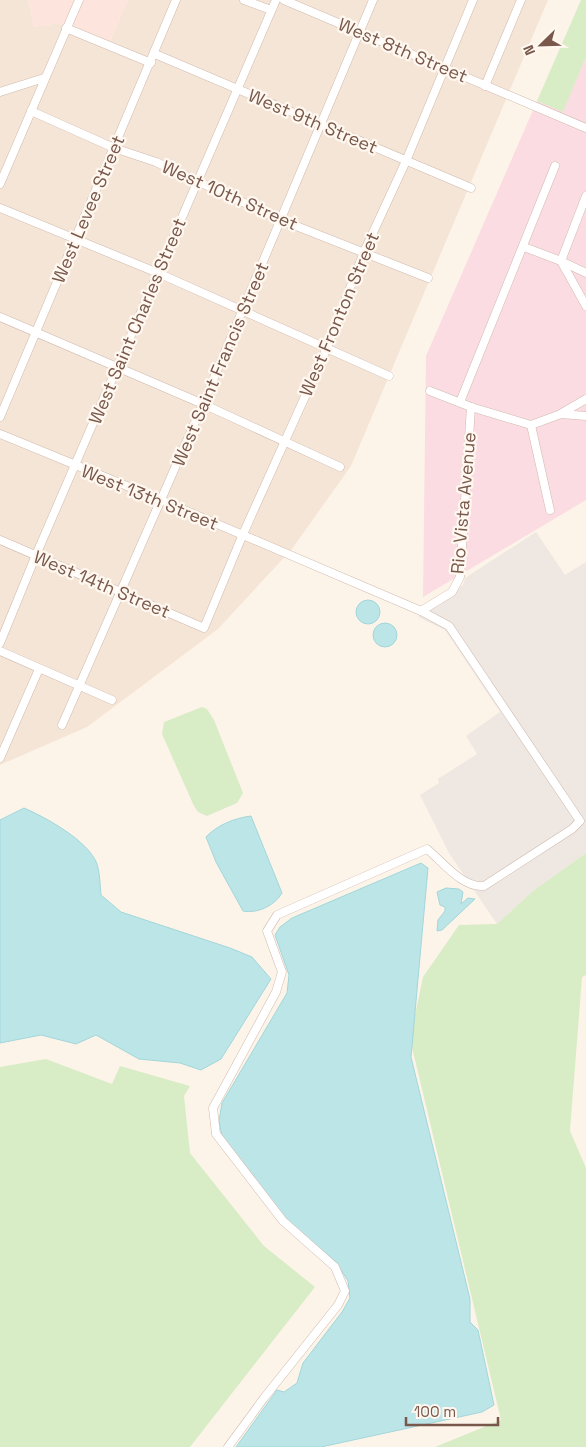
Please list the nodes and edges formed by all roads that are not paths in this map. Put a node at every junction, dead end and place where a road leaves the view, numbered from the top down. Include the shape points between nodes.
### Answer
1 (79, 0) edge
2 (176, 0) edge
3 (244, 0) edge
4 (276, 0) edge
5 (284, 0) edge
6 (373, 0) edge
7 (473, 0) edge
8 (521, 0) edge
9 (271, 10) junction
10 (66, 28) junction
11 (359, 31) junction
12 (155, 54) junction
13 (151, 63) junction
14 (443, 67) junction
15 (44, 78) junction
16 (485, 86) junction
17 (238, 89) junction
18 (0, 92) edge
19 (31, 111) junction
20 (320, 124) junction
21 (586, 128) edge
22 (114, 148) junction
23 (406, 161) junction
24 (555, 166) dead end
25 (198, 182) junction
26 (0, 184) edge
27 (471, 188) dead end
28 (586, 196) edge
29 (0, 208) edge
30 (280, 220) junction
31 (75, 238) junction
32 (524, 247) junction
33 (364, 252) junction
34 (561, 261) junction
35 (158, 273) junction
36 (586, 273) edge
37 (428, 278) dead end
38 (586, 306) edge
39 (242, 312) junction
40 (0, 318) edge
41 (34, 332) junction
42 (326, 350) junction
43 (117, 369) junction
44 (389, 376) dead end
45 (430, 390) dead end
46 (586, 399) edge
47 (460, 402) junction
48 (203, 404) junction
49 (471, 407) junction
50 (561, 414) junction
51 (586, 416) edge
52 (0, 417) edge
53 (532, 426) junction
54 (0, 434) edge
55 (285, 442) junction
56 (74, 466) junction
57 (340, 467) dead end
58 (161, 500) junction
59 (550, 510) dead end
60 (243, 534) junction
61 (0, 540) edge
62 (36, 555) junction
63 (121, 594) junction
64 (421, 611) junction
65 (204, 628) joint
66 (0, 643) edge
67 (0, 651) edge
68 (39, 669) junction
69 (80, 688) junction
70 (112, 700) dead end
71 (62, 726) dead end
72 (0, 758) edge
73 (228, 1447) edge

1 - 10 street
2 - 12 street, West Levee Street
3 - 9 street
4 - 9 street, West Saint Charles Street
5 - 11 street, West 8th Street
6 - 11 street, West Saint Francis Street
7 - 14 street, West Fronton Street
8 - 16 street
9 - 17 street, West Saint Charles Street
10 - 13 street
10 - 15 street
11 - 14 street, West 8th Street
11 - 20 street, West Saint Francis Street
12 - 13 street, West Levee Street
12 - 17 street, West 9th Street
13 - 22 street, West Levee Street
14 - 16 street, West 8th Street
14 - 23 street, West Fronton Street
15 - 18 street
15 - 19 street
16 - 21 street, West 8th Street
17 - 20 street, West 9th Street
17 - 25 street, West Saint Charles Street
19 - 22 street, West 10th Street
19 - 26 street
20 - 23 street, West 9th Street
20 - 30 street, West Saint Francis Street
22 - 25 street, West 10th Street via 156,162
22 - 31 street, West Levee Street
23 - 27 street, West 9th Street
23 - 33 street, West Fronton Street
24 - 32 street
25 - 30 street, West 10th Street
25 - 35 street, West Saint Charles Street
28 - 34 street
29 - 31 street
30 - 33 street, West 10th Street
30 - 39 street, West Saint Francis Street
31 - 35 street
31 - 41 street, West Levee Street
32 - 34 street
32 - 47 street
33 - 37 street, West 10th Street
33 - 42 street, West Fronton Street
34 - 36 street
34 - 38 street
35 - 39 street
35 - 43 street, West Saint Charles Street
39 - 42 street
39 - 48 street, West Saint Francis Street
40 - 41 street
41 - 43 street
41 - 52 street, West Levee Street
42 - 44 street
42 - 55 street, West Fronton Street
43 - 48 street
43 - 56 street, West Saint Charles Street
45 - 47 street
46 - 50 street
47 - 49 street
48 - 55 street
48 - 58 street, West Saint Francis Street
49 - 53 street
49 - 64 street, Rio Vista Avenue via 460,576 452,592
50 - 51 street
50 - 53 street
53 - 59 street
54 - 56 street, West 13th Street
55 - 57 street
55 - 60 street, West Fronton Street
56 - 58 street, West 13th Street
56 - 62 street, West Saint Charles Street
58 - 60 street, West 13th Street
58 - 63 street, West Saint Francis Street
60 - 64 street, West 13th Street
60 - 65 street, West Fronton Street
61 - 62 street, West 14th Street
62 - 63 street, West 14th Street
62 - 66 street, West Saint Charles Street
63 - 65 street, West 14th Street
63 - 69 street, West Saint Francis Street
64 - 73 street, West 13th Street via 452,630 580,821 484,886 465,883 427,849 276,915 268,931 282,972 276,992 213,1108 216,1134 283,1221 335,1267 345,1291 338,1305
67 - 68 street
68 - 69 street
68 - 72 street
69 - 70 street
69 - 71 street, West Saint Francis Street

